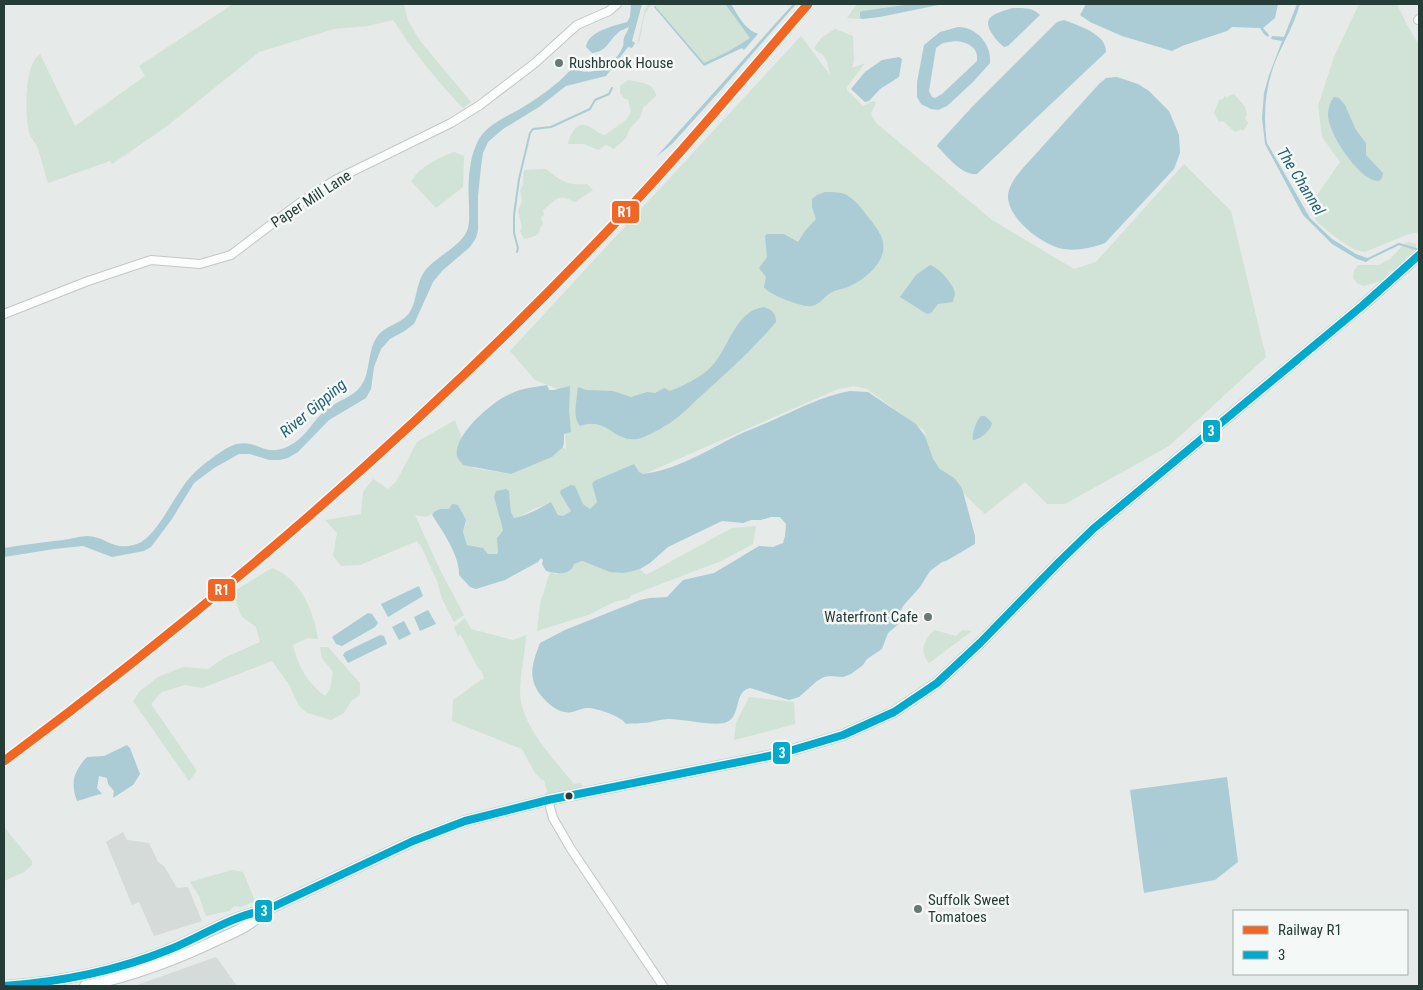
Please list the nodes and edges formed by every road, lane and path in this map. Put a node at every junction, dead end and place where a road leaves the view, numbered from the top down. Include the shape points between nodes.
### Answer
1 (617, 4) edge
2 (1419, 255) edge
3 (4, 314) edge
4 (548, 800) junction
5 (264, 912) junction
6 (4, 986) edge
7 (85, 986) edge
8 (663, 986) edge

1 - 3 street, Paper Mill Lane via 577,25 535,63 480,105 451,123 335,180 232,255 200,264 151,260
2 - 4 main road via 1093,529 937,683 894,712 843,735 779,754
4 - 5 main road via 432,832
4 - 8 street via 553,818 571,849
5 - 6 main road via 250,913 170,950 103,972
5 - 7 main road via 255,922 178,958

